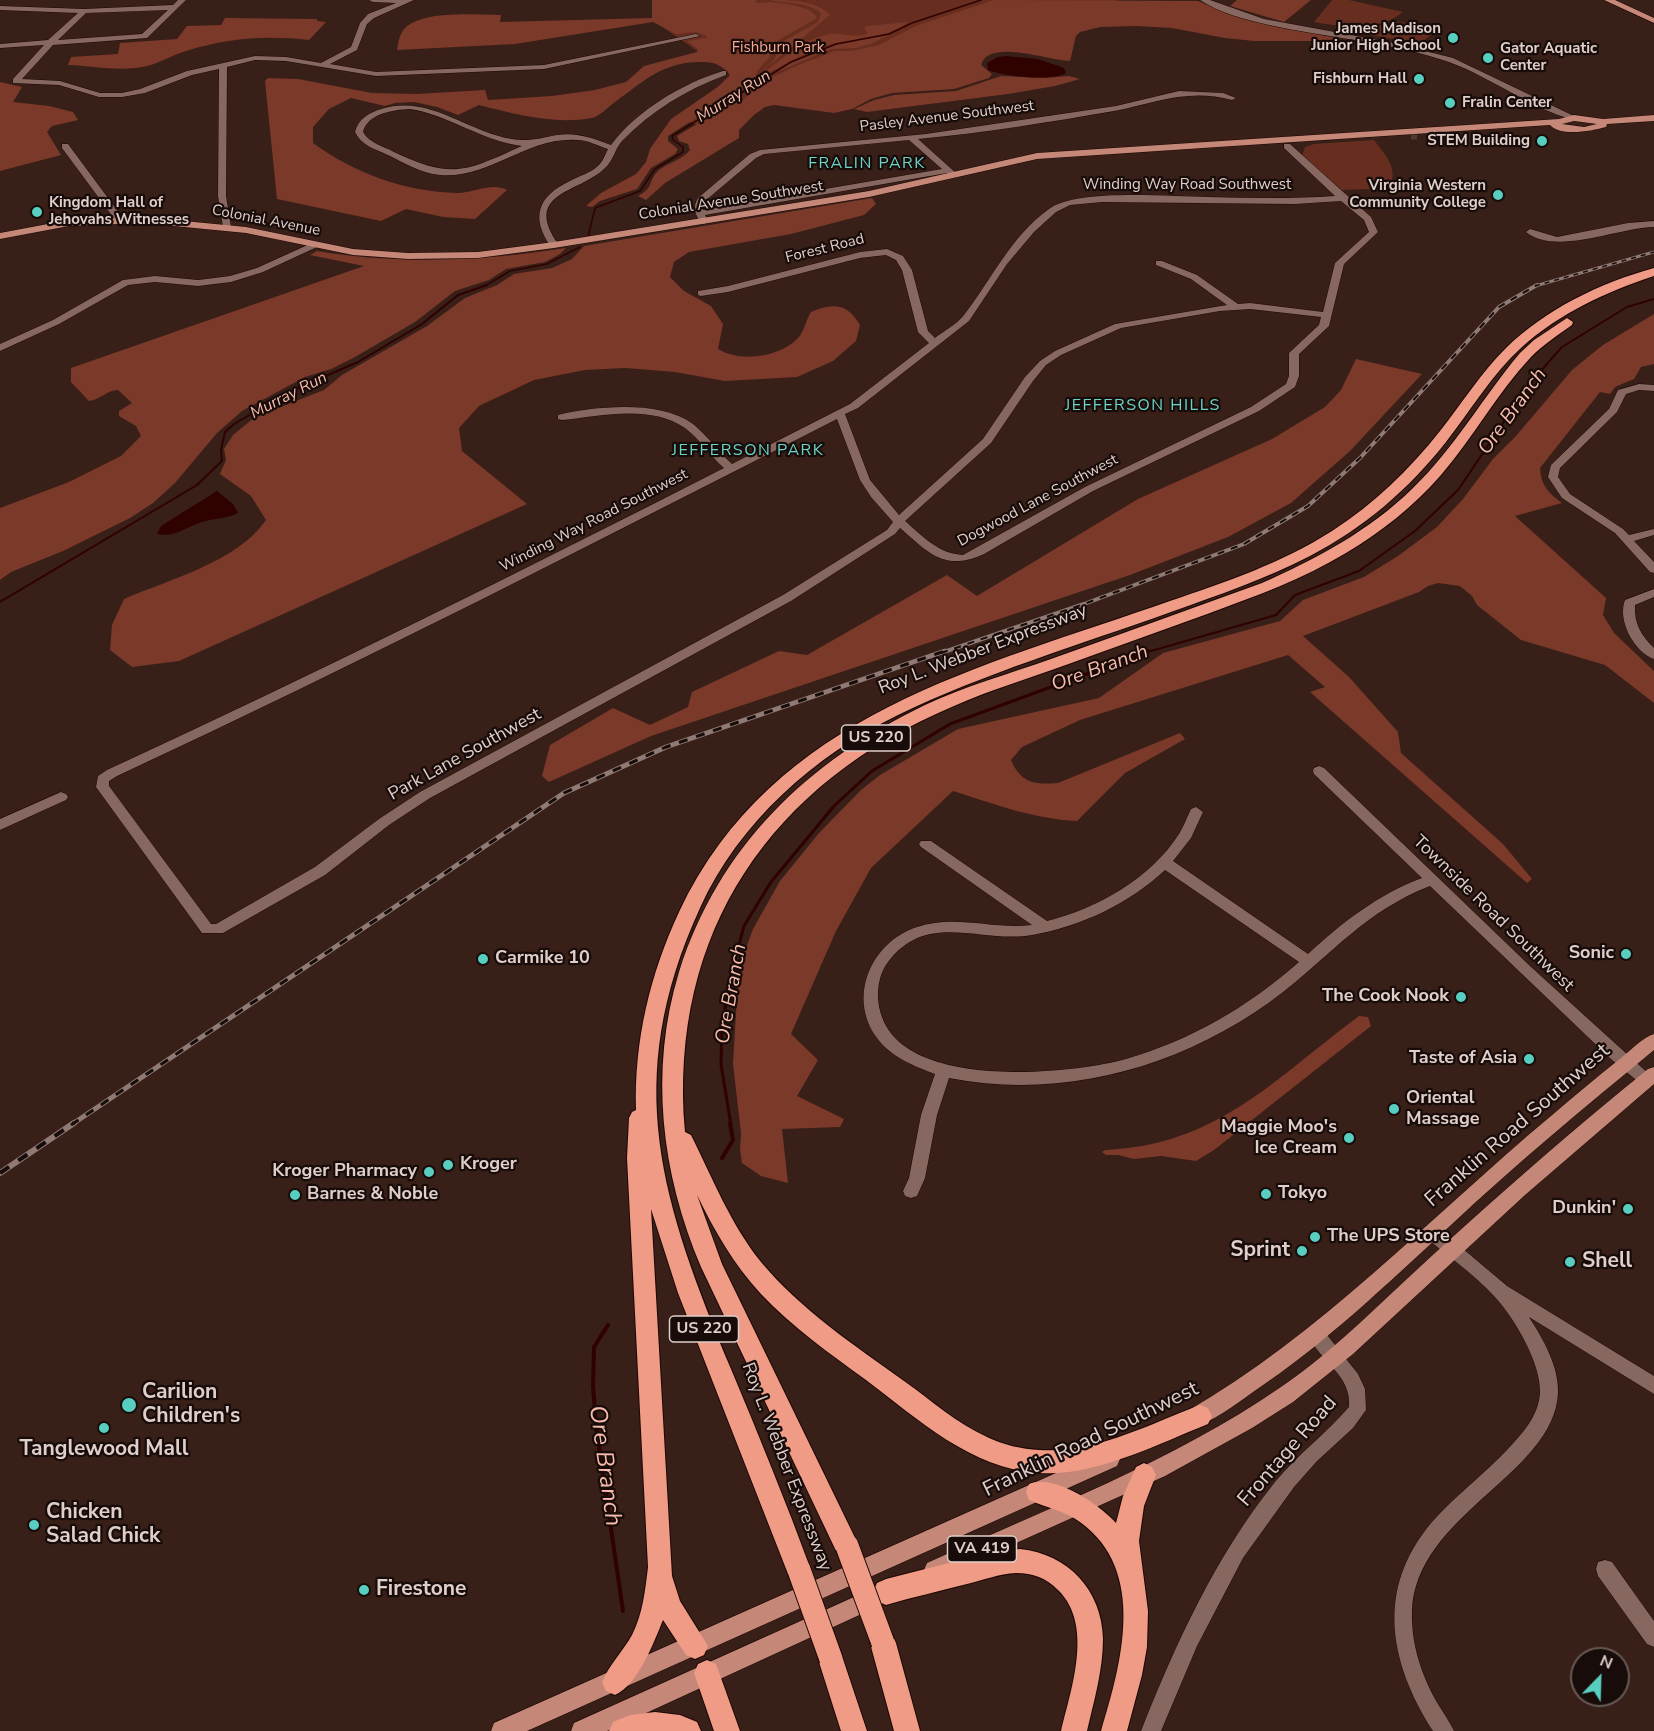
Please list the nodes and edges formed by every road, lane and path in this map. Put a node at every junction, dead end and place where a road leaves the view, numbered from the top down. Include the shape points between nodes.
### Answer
1 (5, 0) edge
2 (182, 0) edge
3 (373, 0) edge
4 (1204, 0) edge
5 (1608, 0) edge
6 (408, 1) edge
7 (175, 7) junction
8 (1, 8) edge
9 (84, 11) junction
10 (1654, 21) edge
11 (696, 36) dead end
12 (50, 43) junction
13 (0, 46) edge
14 (324, 64) junction
15 (223, 65) junction
16 (723, 73) dead end
17 (1232, 99) dead end
18 (1654, 120) edge
19 (1569, 122) junction
20 (912, 138) junction
21 (1284, 143) junction
22 (1301, 143) junction
23 (532, 144) junction
24 (65, 146) dead end
25 (612, 148) junction
26 (1298, 156) junction
27 (952, 173) junction
28 (1343, 198) junction
29 (701, 217) junction
30 (119, 219) junction
31 (1654, 224) edge
32 (227, 227) junction
33 (1530, 232) dead end
34 (0, 236) edge
35 (314, 245) junction
36 (554, 245) junction
37 (384, 255) joint
38 (1159, 263) dead end
39 (1654, 272) edge
40 (1654, 282) edge
41 (701, 293) dead end
42 (1235, 306) junction
43 (1328, 315) junction
44 (934, 342) junction
45 (0, 348) edge
46 (1654, 388) edge
47 (840, 414) junction
48 (562, 417) dead end
49 (732, 469) junction
50 (899, 522) junction
51 (1654, 532) edge
52 (1627, 539) junction
53 (1654, 569) edge
54 (1654, 593) edge
55 (1654, 655) edge
56 (1319, 771) dead end
57 (101, 783) joint
58 (61, 797) dead end
59 (1196, 812) dead end
60 (0, 825) edge
61 (926, 844) dead end
62 (1165, 864) junction
63 (1432, 880) junction
64 (1045, 927) junction
65 (1308, 962) junction
66 (1654, 1041) edge
67 (1626, 1064) junction
68 (944, 1070) junction
69 (1650, 1077) edge
70 (646, 1078) junction
71 (672, 1114) junction
72 (911, 1191) dead end
73 (1431, 1232) junction
74 (1451, 1251) junction
75 (1501, 1291) junction
76 (1317, 1336) junction
77 (1335, 1358) junction
78 (1654, 1386) edge
79 (1200, 1416) junction
80 (1144, 1474) junction
81 (1038, 1492) junction
82 (1077, 1505) junction
83 (1127, 1562) junction
84 (660, 1567) junction
85 (1605, 1569) dead end
86 (886, 1592) junction
87 (1654, 1637) edge
88 (695, 1646) junction
89 (707, 1673) junction
90 (615, 1682) junction
91 (907, 1727) edge
92 (502, 1731) edge
93 (582, 1731) edge
94 (622, 1731) edge
95 (688, 1731) edge
96 (727, 1731) edge
97 (854, 1731) edge
98 (1074, 1731) edge
99 (1114, 1731) edge
100 (1151, 1731) edge
101 (1444, 1731) edge

1 - 8 street
2 - 7 street
3 - 6 street
4 - 19 street via 1252,18 1449,59
5 - 10 main road
6 - 14 street via 371,16 354,48
7 - 9 street
7 - 12 street via 147,34
8 - 9 street
9 - 12 street
11 - 14 street via 536,68 384,75
12 - 13 street
12 - 15 street via 16,81 60,83 99,94 122,95
14 - 15 street via 261,58
15 - 32 street via 222,196
16 - 25 street via 694,85 636,123
17 - 20 street, Pasley Avenue Southwest via 1213,94 1173,94 1116,108
18 - 19 main road via 1591,123 1584,130
19 - 22 main road
20 - 27 street
20 - 29 street, Pasley Avenue Southwest via 758,154 706,195 698,204
21 - 22 main road, Colonial Avenue Southwest
21 - 26 street, Winding Way Road Southwest
21 - 27 main road, Colonial Avenue Southwest via 1260,141 1061,153
22 - 26 street, Winding Way Road Southwest
23 - 23 street via 483,166 445,173 425,169 360,136 361,124 375,114 415,107 435,111 501,140
23 - 25 street via 556,137 576,137
24 - 30 street
25 - 36 street via 602,166 561,189 545,207 543,224
26 - 28 street, Winding Way Road Southwest
27 - 29 main road, Colonial Avenue Southwest via 869,194
28 - 43 street, Dogwood Lane Southwest via 1368,219 1374,232 1340,263
28 - 44 street, Winding Way Road Southwest via 1102,199 1064,204 1016,246 966,318
29 - 36 main road, Colonial Avenue Southwest
30 - 32 main road, Colonial Avenue
30 - 34 main road, Colonial Avenue via 46,226
31 - 33 street via 1623,225 1557,240
32 - 35 main road, Colonial Avenue
35 - 37 main road, Colonial Avenue
35 - 45 street via 231,279 198,283 154,279 126,282 57,322
36 - 37 main road, Colonial Avenue Southwest via 457,256
38 - 42 street via 1194,278
39 - 70 highway, Roy L. Webber Expressway / US 220 via 1573,304 1520,342 1400,488 1319,545 1233,585 930,694 865,726 809,763 737,833 702,883 661,980
40 - 71 highway, Roy L. Webber Expressway / US 220 via 1594,306 1539,343 1510,373 1422,488 1347,546 1267,586 935,707 868,742 807,787 742,857 705,923 678,1011
41 - 44 street, Forest Road via 887,252 903,261 923,332
42 - 43 street
42 - 50 street via 1118,326 1051,357 1029,379 987,441
43 - 50 street, Dogwood Lane Southwest via 1319,332 1294,353 1294,376 1286,389 1238,418 1080,494 974,555 948,558
44 - 47 street, Winding Way Road Southwest via 872,394
46 - 52 street via 1622,392 1613,410 1567,453 1553,472 1556,484 1566,496
47 - 49 street, Winding Way Road Southwest
47 - 50 street, Dogwood Lane Southwest via 865,480
48 - 49 street via 629,411 669,417 692,429
49 - 57 street, Winding Way Road Southwest via 263,703 112,773
50 - 57 street, Park Lane Southwest via 872,544 787,598 425,795 320,871 218,929 207,929
51 - 52 street
52 - 53 street
54 - 55 street via 1629,603 1628,620
56 - 63 street, Townside Road Southwest
58 - 60 street
59 - 62 street via 1186,837
61 - 64 street
62 - 64 street via 1111,901
62 - 65 street
63 - 65 street via 1398,892 1370,909
63 - 67 street, Townside Road Southwest
64 - 68 street via 1017,932 968,926 934,928 906,938 880,959 872,977 870,997 878,1026 898,1050
65 - 68 street via 1249,1010 1188,1042 1136,1063 1048,1079 998,1078
66 - 67 main road, Franklin Road Southwest
67 - 69 street, Townside Road Southwest
67 - 73 main road, Franklin Road Southwest
68 - 72 street
69 - 74 main road
70 - 84 highway via 637,1158
70 - 97 highway, Roy L. Webber Expressway / US 220, bridge via 648,1130 663,1217 683,1277 800,1570
71 - 79 highway via 711,1203 768,1286 826,1337 950,1429 978,1445 1029,1461 1071,1460
71 - 91 highway, Roy L. Webber Expressway / US 220, bridge via 683,1183 707,1254 848,1546
73 - 74 street
73 - 76 main road, Franklin Road Southwest
74 - 75 street
74 - 77 main road
75 - 78 street
75 - 101 street via 1544,1361 1548,1403 1532,1436 1432,1536 1411,1572 1402,1604 1403,1638 1418,1687
76 - 77 street, Frontage Road
76 - 79 main road, Franklin Road Southwest via 1252,1385
77 - 80 main road via 1246,1421
77 - 100 street, Frontage Road via 1358,1390 1357,1410 1311,1455 1248,1533 1196,1623
79 - 81 main road, Franklin Road Southwest
80 - 82 main road, VA 419
80 - 83 highway via 1130,1505
81 - 82 highway
81 - 88 main road, Franklin Road Southwest
82 - 83 highway via 1105,1527
82 - 86 main road, VA 419
83 - 99 highway via 1134,1589 1135,1647
84 - 88 highway via 669,1607
84 - 90 highway via 657,1602 641,1643
85 - 87 street
86 - 89 main road, VA 419
86 - 98 highway via 1018,1561 1038,1562 1063,1575 1082,1603 1090,1638
88 - 89 main road
88 - 90 main road, Franklin Road Southwest
89 - 93 main road, VA 419
89 - 96 highway
90 - 92 main road, Franklin Road Southwest
94 - 95 highway via 643,1724

